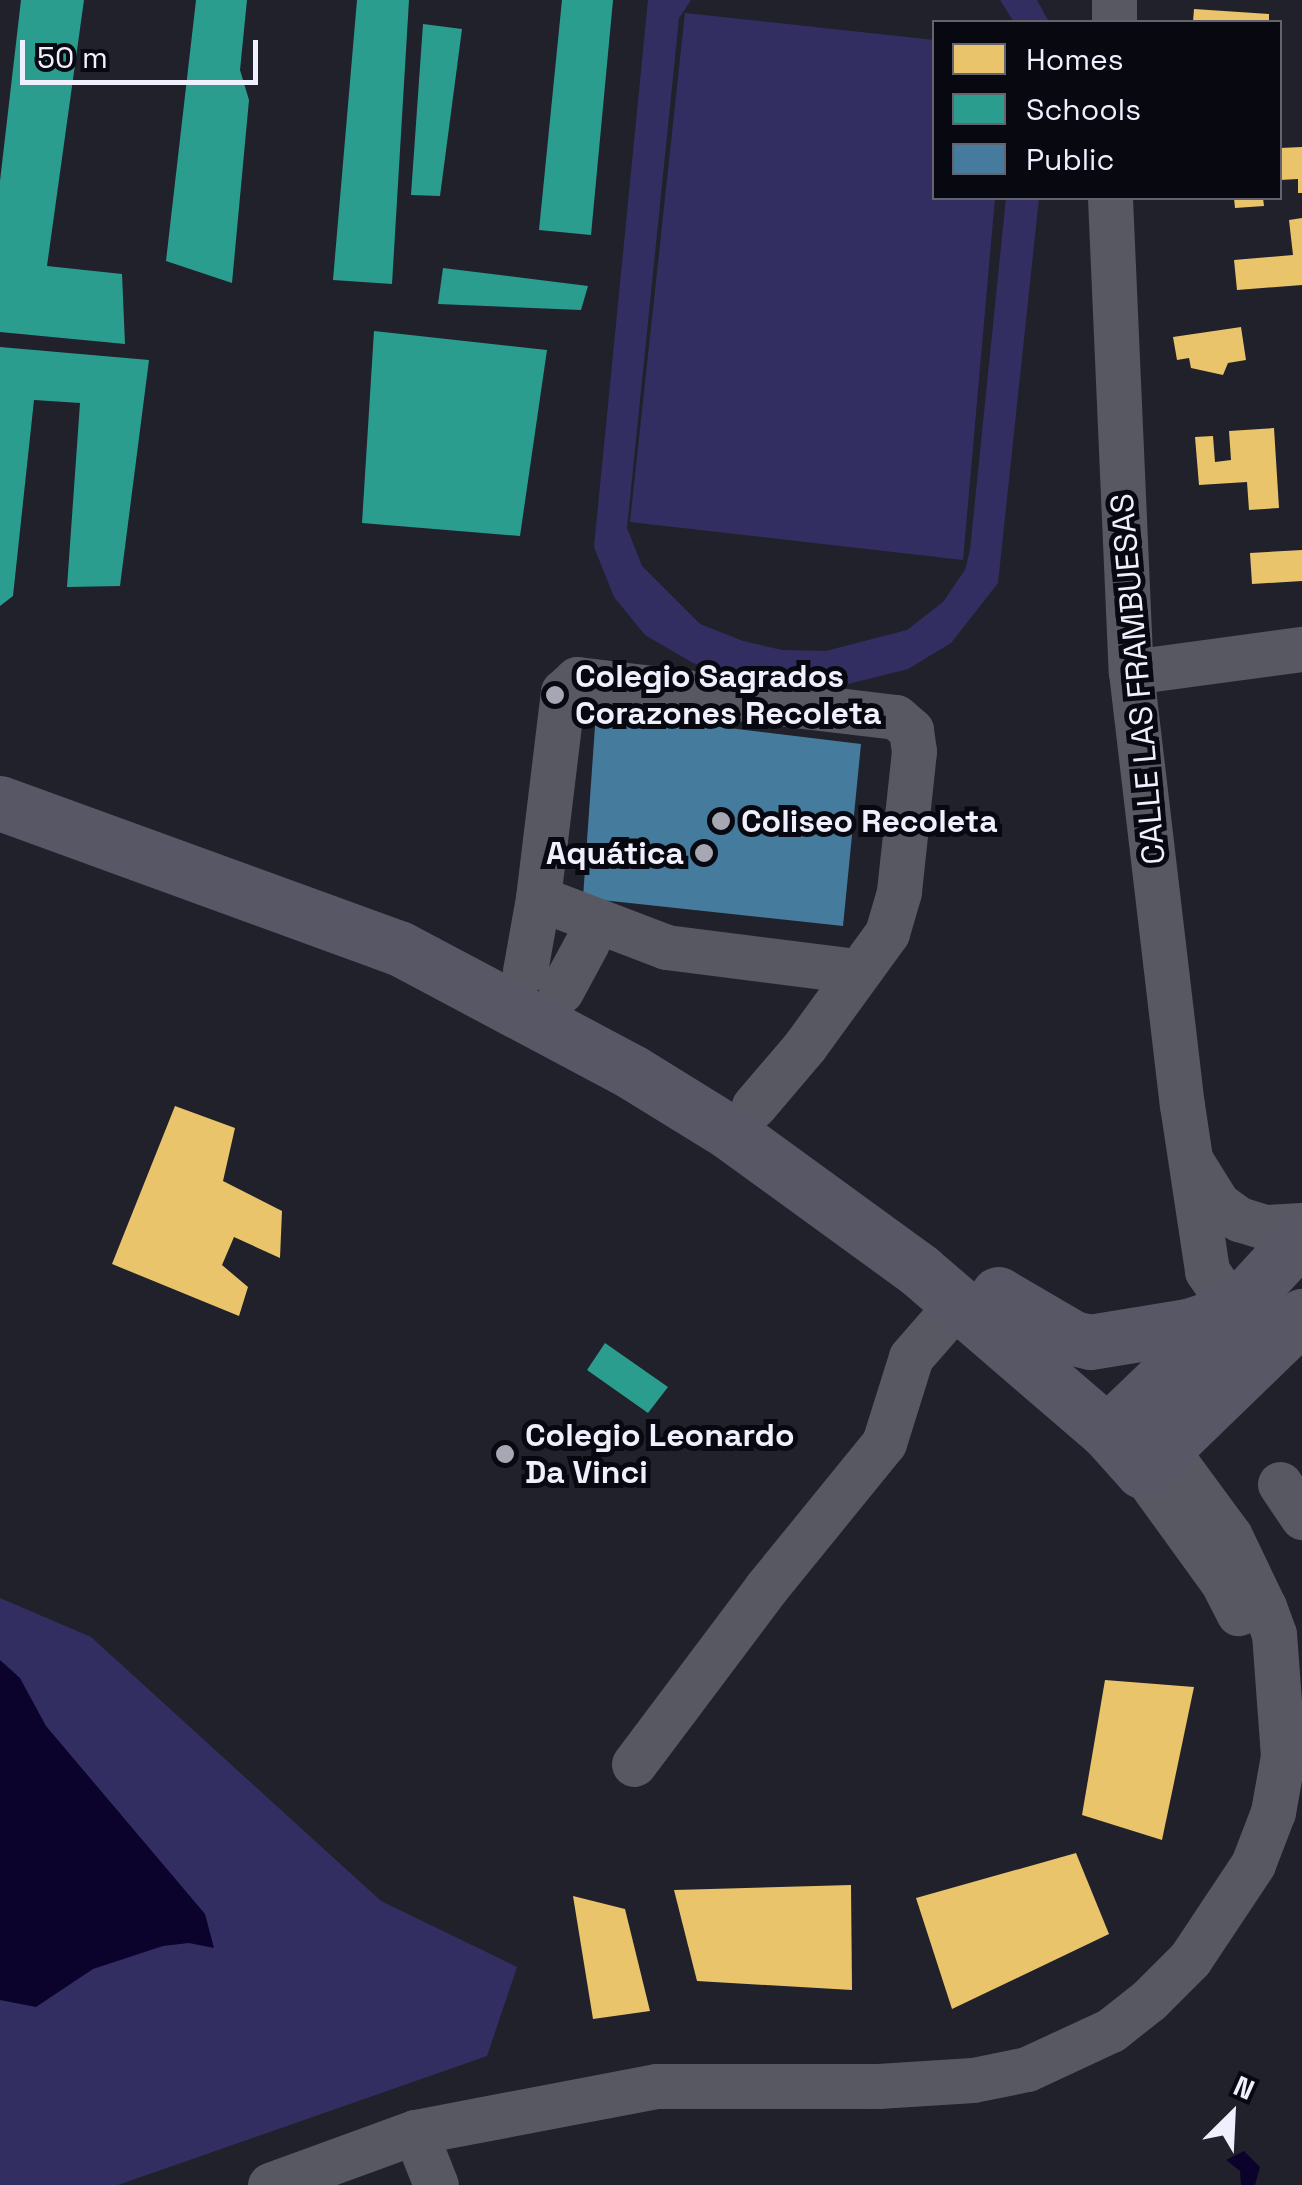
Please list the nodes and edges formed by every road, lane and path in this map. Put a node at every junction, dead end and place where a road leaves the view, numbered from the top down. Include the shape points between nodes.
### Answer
1 (1110, 200) edge
2 (1302, 649) edge
3 (1131, 672) junction
4 (0, 774) edge
5 (0, 803) edge
6 (538, 898) junction
7 (594, 931) junction
8 (856, 971) junction
9 (543, 981) junction
10 (754, 1106) junction
11 (1191, 1159) junction
12 (1302, 1225) edge
13 (1302, 1236) edge
14 (978, 1298) junction
15 (1234, 1310) junction
16 (1302, 1316) edge
17 (1136, 1440) junction
18 (1280, 1658) edge
19 (634, 1764) dead end
20 (415, 2132) junction
21 (270, 2185) edge
22 (436, 2185) edge

1 - 3 street, CALLE LAS FRAMBUESAS
2 - 3 street
3 - 11 street, CALLE LAS FRAMBUESAS
4 - 9 main road via 151,821 452,937
5 - 14 main road via 314,914 500,999 729,1132
6 - 7 street
6 - 8 street via 562,692 577,678 896,716 911,730 914,751 899,892 887,933
6 - 9 street
7 - 8 street
7 - 9 street
8 - 10 street
9 - 10 main road
10 - 14 main road via 843,1167
11 - 12 street, CALLE LAS FRAMBUESAS via 1218,1204 1240,1219 1265,1227
11 - 15 street, CALLE LAS FRAMBUESAS via 1207,1270
13 - 15 main road
14 - 15 main road via 1090,1342 1188,1326
14 - 17 main road
14 - 19 street via 911,1357 884,1444
15 - 17 main road
16 - 17 main road
17 - 18 street via 1230,1536
18 - 20 street via 1283,1756 1274,1812 1252,1864 1190,1959 1111,2030 1027,2069 973,2080 656,2086
20 - 21 street
20 - 22 street

